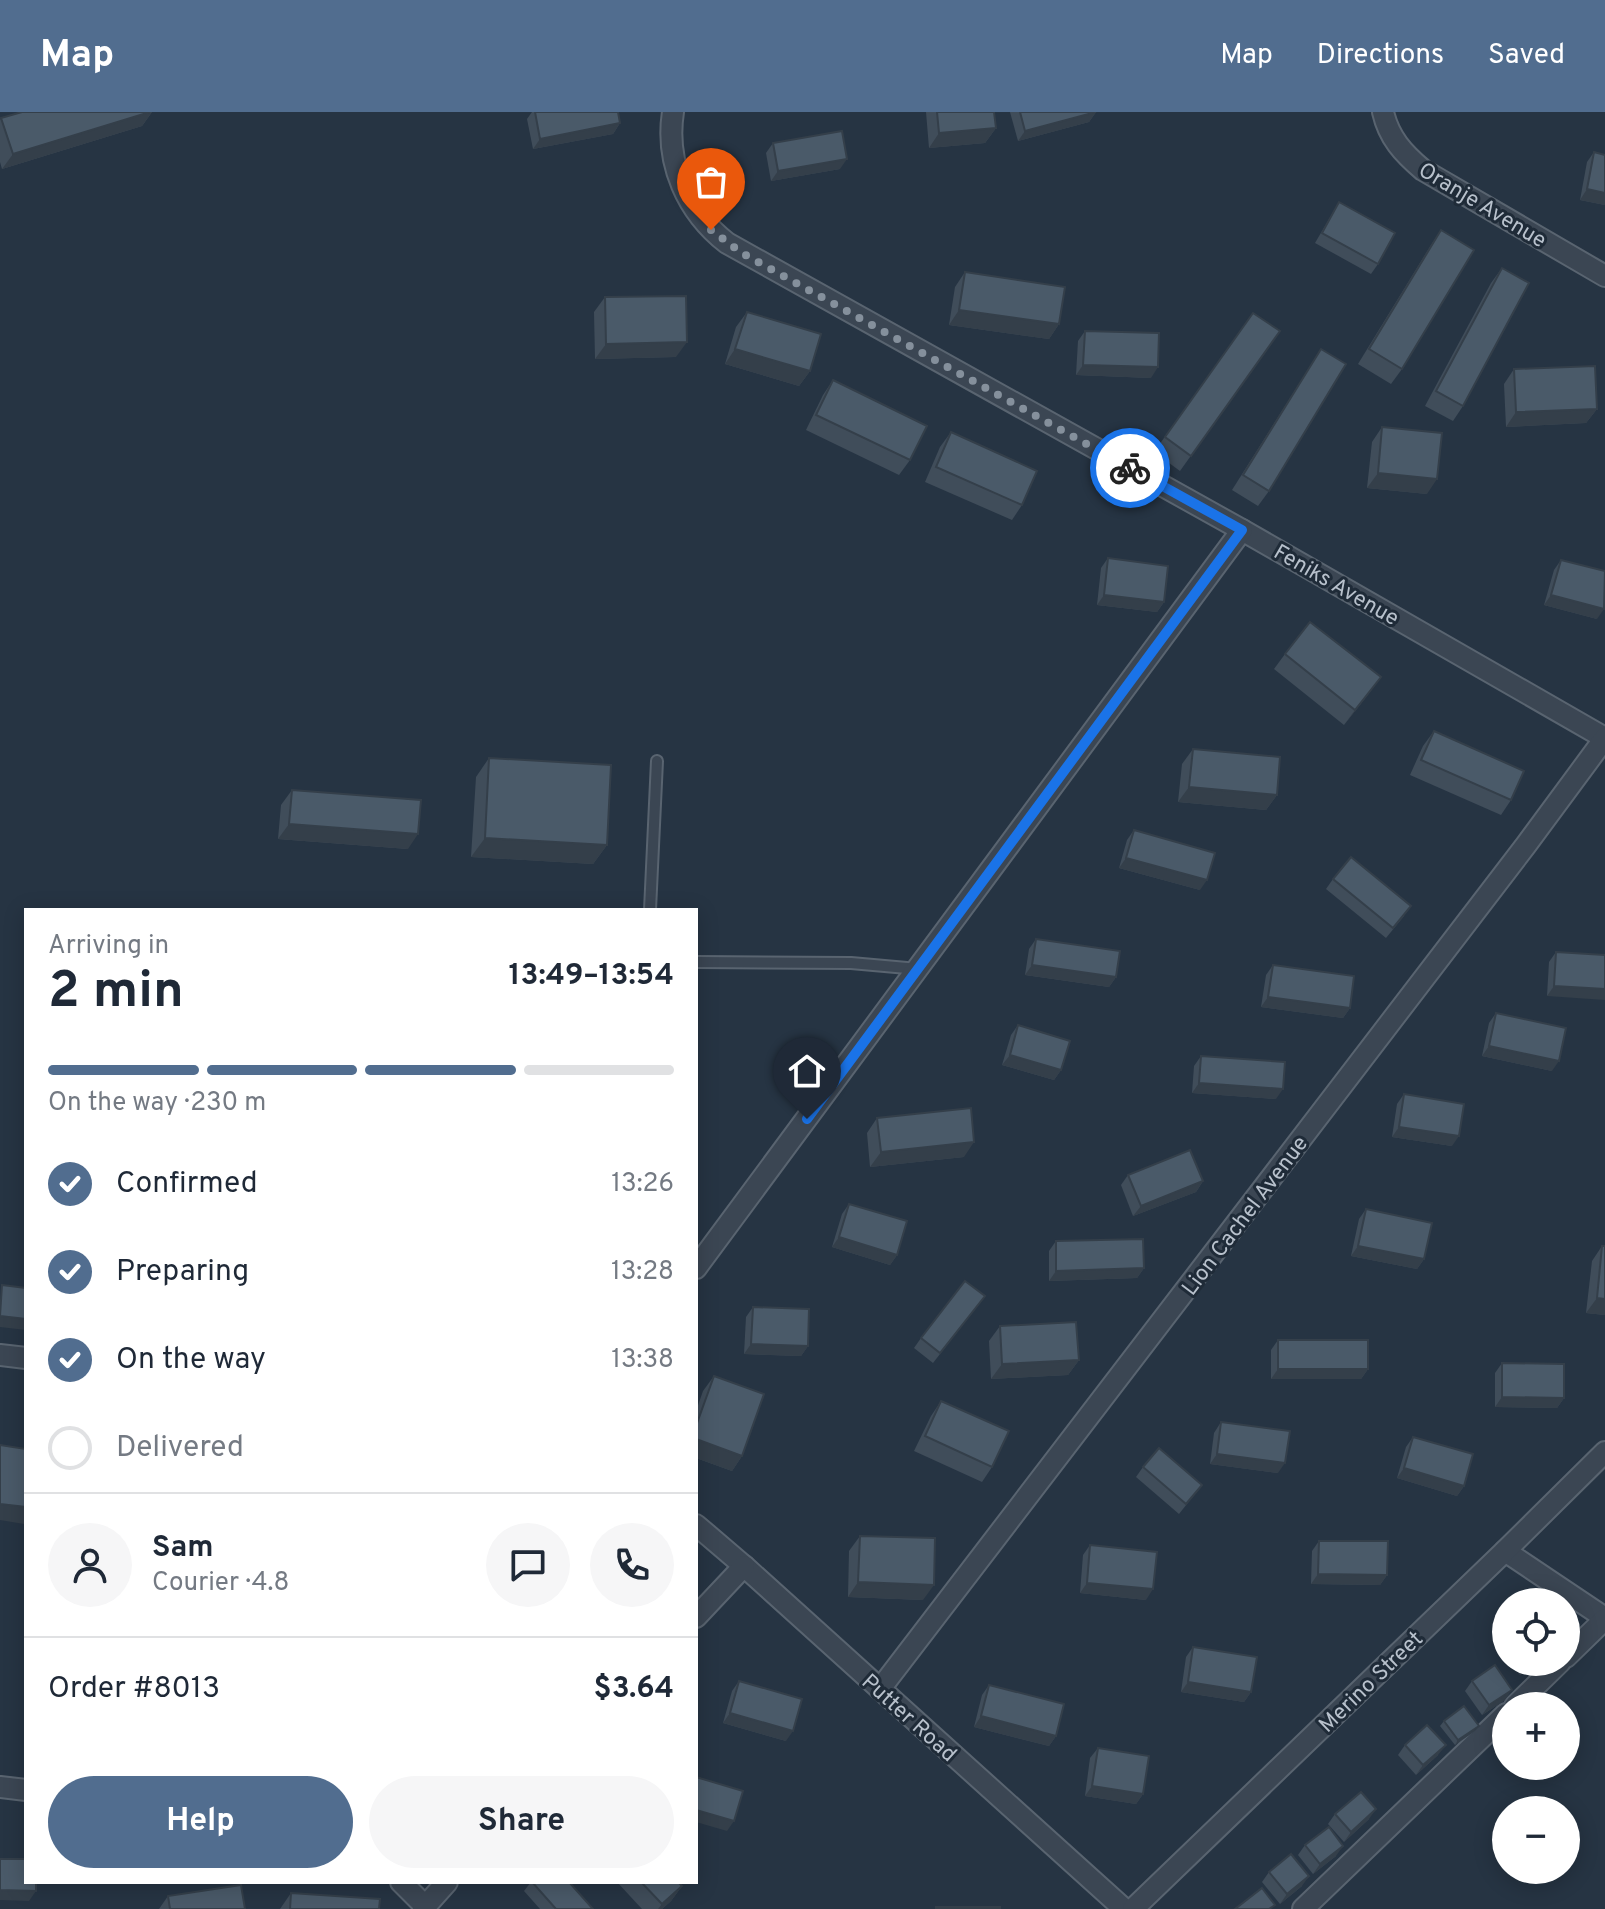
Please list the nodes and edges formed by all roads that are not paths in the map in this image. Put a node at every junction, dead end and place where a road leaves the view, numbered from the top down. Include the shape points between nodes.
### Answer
1 (1383, 112) edge
2 (672, 117) edge
3 (1605, 276) edge
4 (1242, 530) junction
5 (1605, 738) edge
6 (657, 761) dead end
7 (650, 908) edge
8 (698, 962) edge
9 (918, 969) junction
10 (698, 1265) edge
11 (0, 1355) edge
12 (24, 1358) edge
13 (1605, 1452) edge
14 (698, 1527) edge
15 (1505, 1551) junction
16 (744, 1566) junction
17 (698, 1615) edge
18 (1605, 1619) edge
19 (1580, 1643) edge
20 (1546, 1676) edge
21 (880, 1689) junction
22 (1529, 1692) edge
23 (1492, 1727) edge
24 (0, 1787) edge
25 (24, 1790) edge
26 (403, 1884) edge
27 (445, 1884) edge
28 (424, 1908) edge
29 (1124, 1909) edge
30 (1133, 1909) edge
31 (1303, 1909) edge

1 - 3 street, Oranje Avenue via 1395,143 1423,170
2 - 4 street, Feniks Avenue via 683,191 727,243
4 - 5 street, Feniks Avenue
4 - 9 street
5 - 21 street, Lion Cachel Avenue
6 - 7 lane
8 - 9 lane
9 - 10 street
11 - 12 street
13 - 15 street, Merino Street
14 - 16 street, Putter Road
15 - 18 street
15 - 30 street, Merino Street
16 - 17 street
16 - 21 street, Putter Road
18 - 19 street
20 - 22 street
21 - 29 street, Putter Road
23 - 31 street
24 - 25 street
26 - 28 street
27 - 28 street

